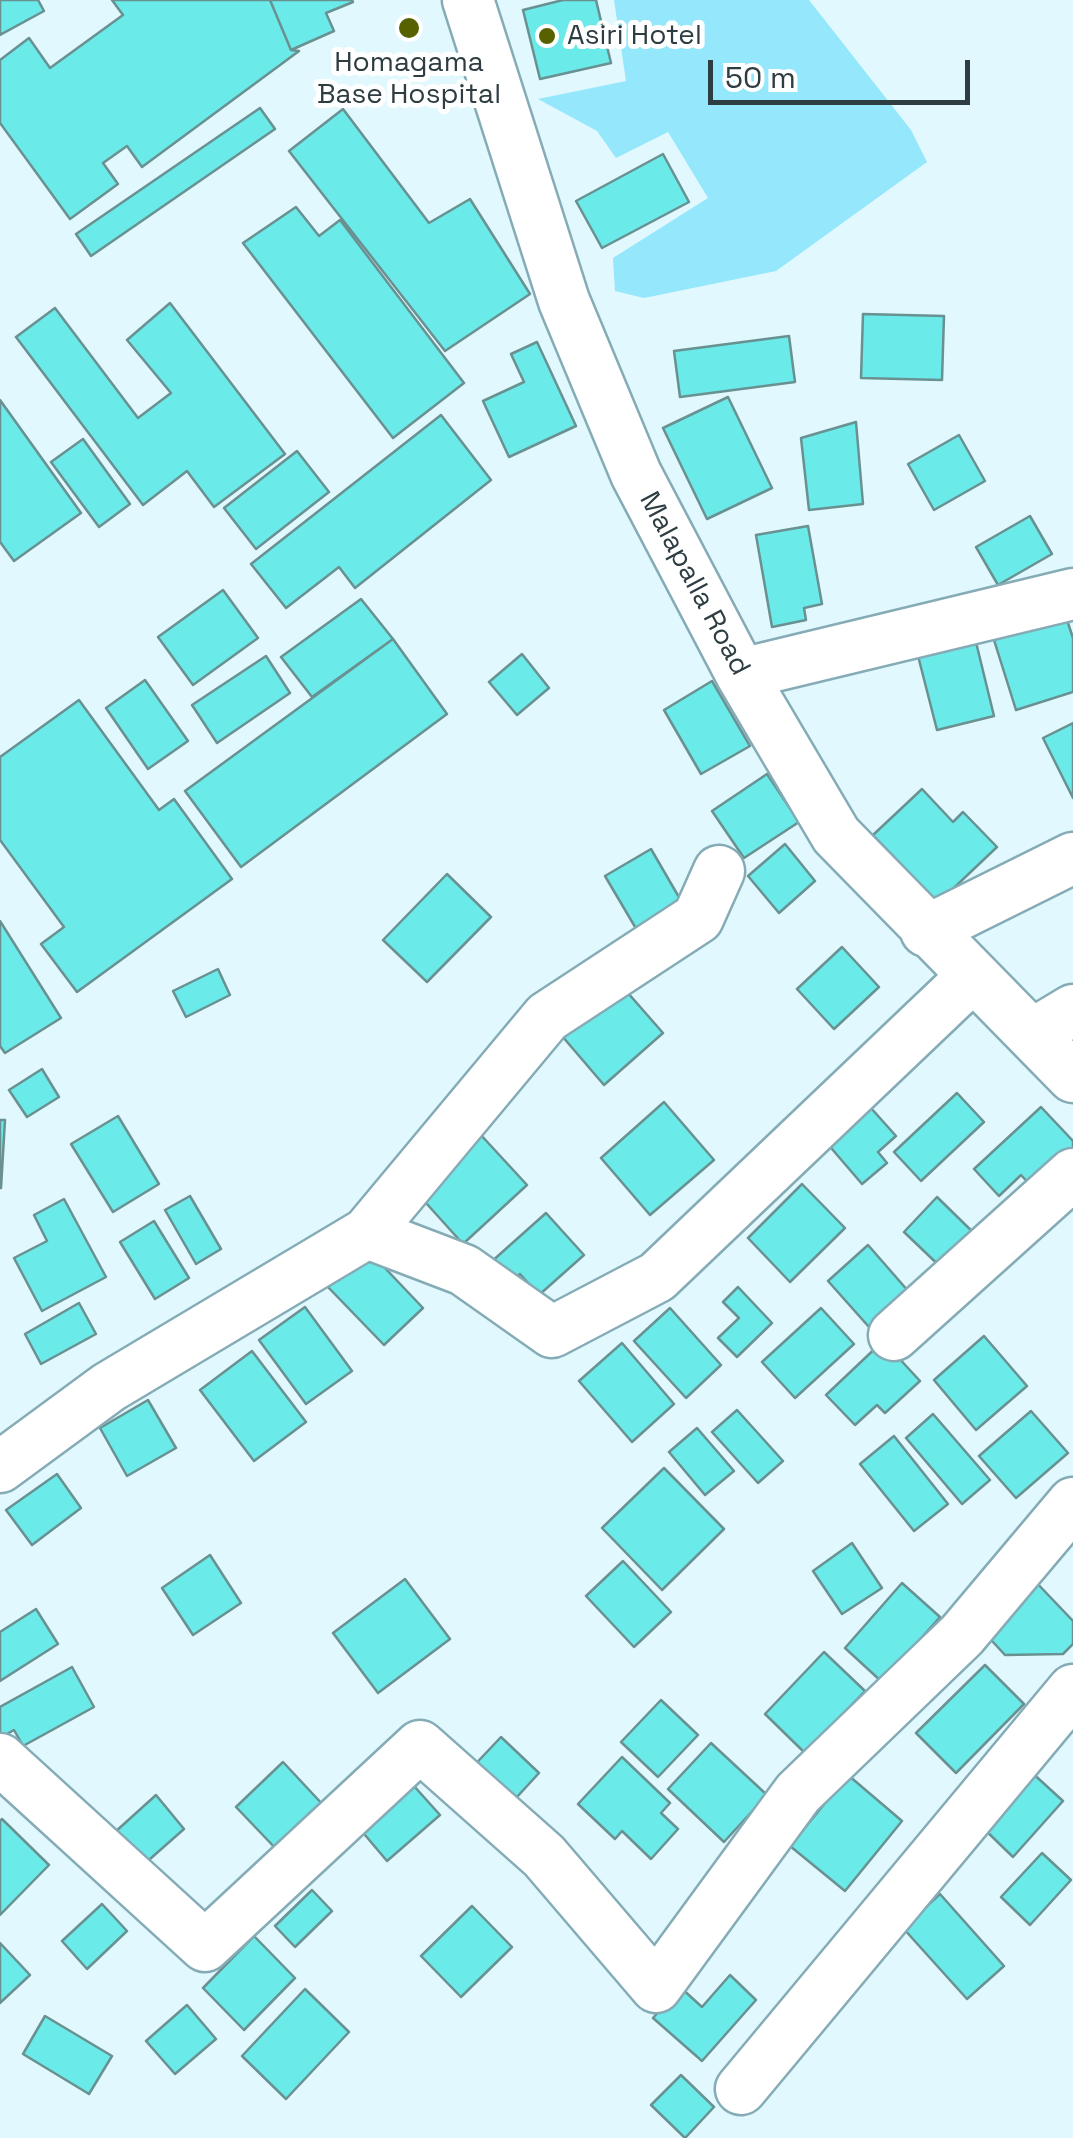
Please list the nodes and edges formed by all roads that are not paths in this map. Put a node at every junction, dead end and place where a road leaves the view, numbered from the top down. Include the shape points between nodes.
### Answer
1 (471, 0) edge
2 (1073, 594) edge
3 (741, 674) junction
4 (1073, 858) edge
5 (720, 871) dead end
6 (926, 931) junction
7 (972, 976) junction
8 (1053, 1022) edge
9 (1073, 1077) edge
10 (1073, 1174) edge
11 (367, 1232) junction
12 (894, 1335) dead end
13 (0, 1468) edge
14 (1073, 1503) edge
15 (1073, 1690) edge
16 (0, 1760) edge
17 (741, 2088) dead end

1 - 3 street, Malapalla Road via 564,301 636,474
2 - 3 street
3 - 6 street, Malapalla Road via 836,835
4 - 6 street
5 - 11 street via 698,918 547,1017
6 - 7 street, Malapalla Road
7 - 8 street, Malapalla Road
7 - 11 street via 657,1277 552,1332 464,1270
8 - 9 street, Malapalla Road
10 - 12 street
11 - 13 street via 110,1387
14 - 16 street via 962,1634 798,1793 656,1986 544,1856 420,1746 205,1946
15 - 17 street

